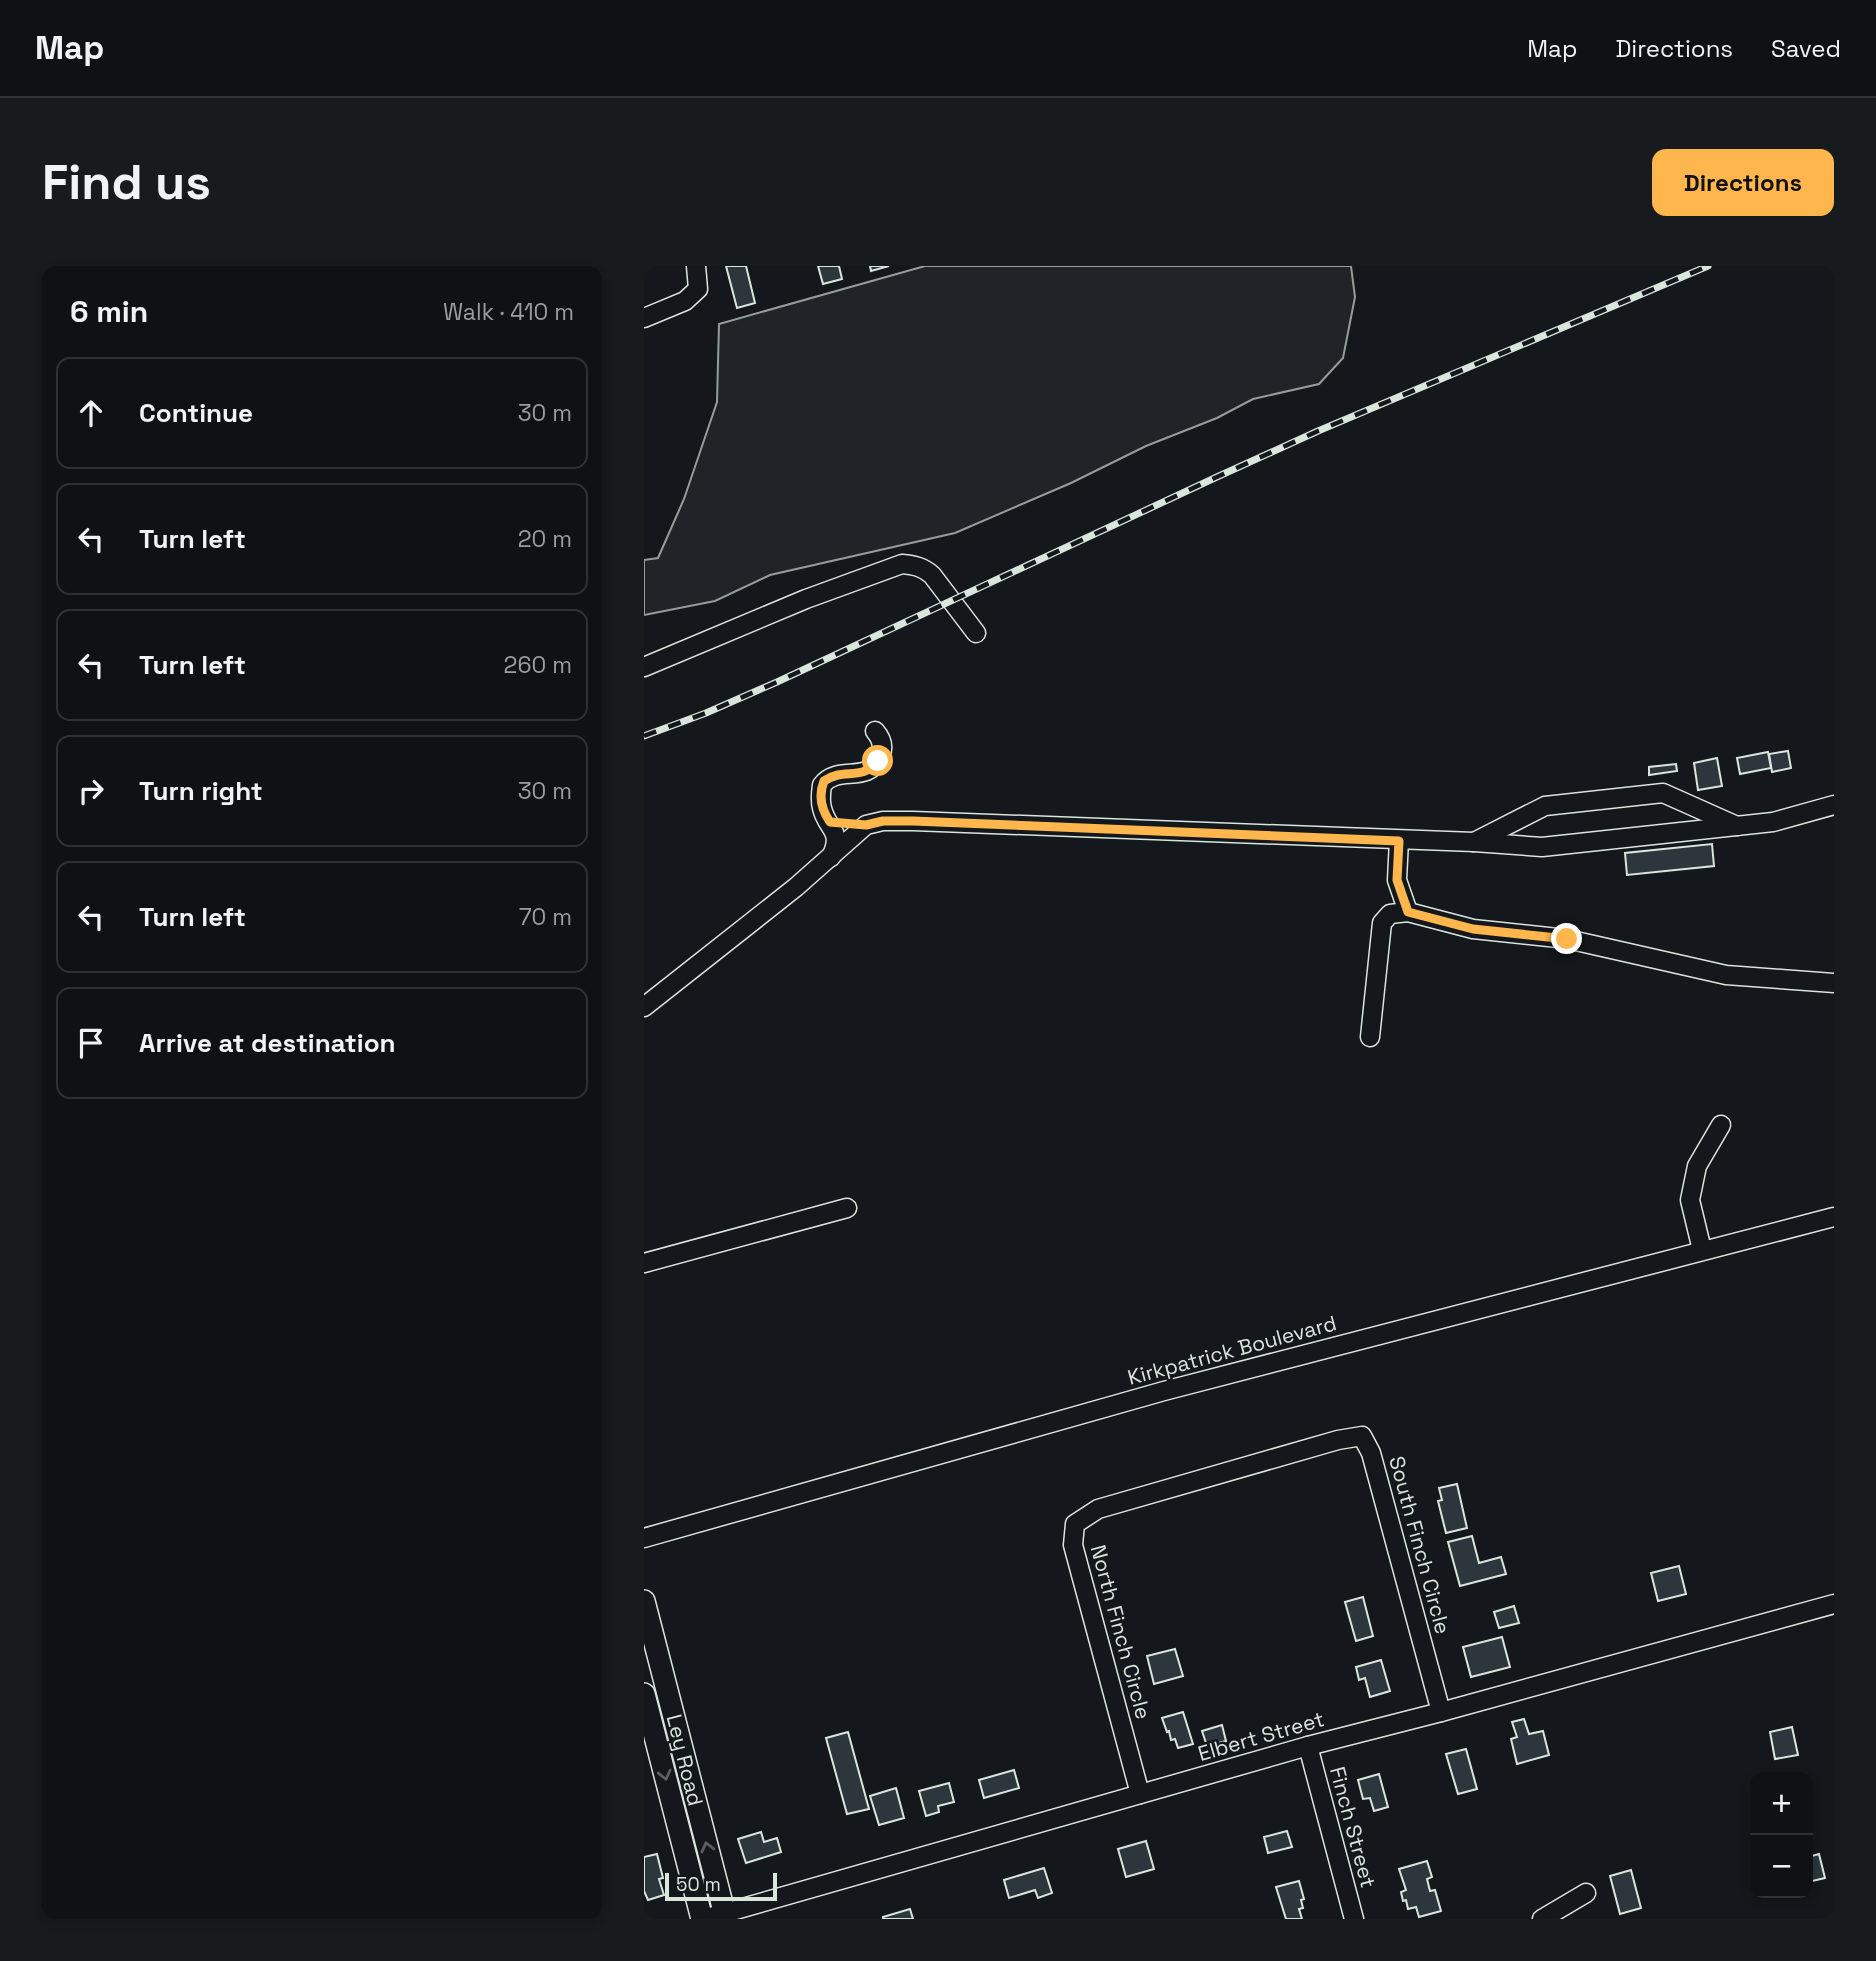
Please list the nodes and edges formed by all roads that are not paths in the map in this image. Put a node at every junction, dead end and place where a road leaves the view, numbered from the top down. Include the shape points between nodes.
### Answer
1 (696, 266) edge
2 (644, 318) edge
3 (976, 633) dead end
4 (644, 667) edge
5 (876, 731) dead end
6 (1834, 804) edge
7 (830, 822) junction
8 (866, 825) junction
9 (1738, 826) junction
10 (1399, 841) junction
11 (1474, 842) junction
12 (831, 857) junction
13 (1408, 912) junction
14 (1834, 983) edge
15 (644, 1007) edge
16 (1370, 1037) dead end
17 (1721, 1125) dead end
18 (847, 1208) dead end
19 (1834, 1217) edge
20 (1702, 1250) junction
21 (644, 1264) edge
22 (1196, 1482) joint
23 (644, 1538) edge
24 (644, 1601) edge
25 (1834, 1604) edge
26 (645, 1700) edge
27 (1441, 1712) junction
28 (1308, 1746) junction
29 (1140, 1794) junction
30 (1586, 1894) dead end
31 (725, 1916) edge
32 (703, 1919) edge
33 (1354, 1919) edge
34 (1542, 1919) edge

1 - 2 street via 698,289 685,301
3 - 4 street via 932,575 902,565 806,599
5 - 7 street via 882,750 873,768 832,776 822,785 821,806
6 - 9 street via 1773,822
7 - 8 street
7 - 12 street via 836,839
8 - 10 street via 913,821
8 - 12 street
9 - 11 street via 1542,847
9 - 11 street via 1663,793 1545,806
10 - 11 street
10 - 13 street via 1397,880
12 - 15 street
13 - 14 street via 1473,929 1567,939 1726,975
13 - 16 street via 1390,914 1382,923
17 - 20 street via 1696,1166 1690,1200
18 - 21 street
19 - 20 street, Kirkpatrick Boulevard
20 - 23 street, Kirkpatrick Boulevard via 1164,1391
22 - 27 street, South Finch Circle via 1362,1436 1371,1453
22 - 29 street, North Finch Circle via 1098,1509 1075,1524 1073,1545
31 -> 24 main road, Ley Road
25 - 27 street, Elbert Street
26 -> 32 main road, Ley Road
27 - 28 street, Elbert Street
28 - 29 street, Elbert Street
28 - 33 street, Finch Street
29 - 31 street, Elbert Street
30 - 34 street
31 - 32 street, Elbert Street

